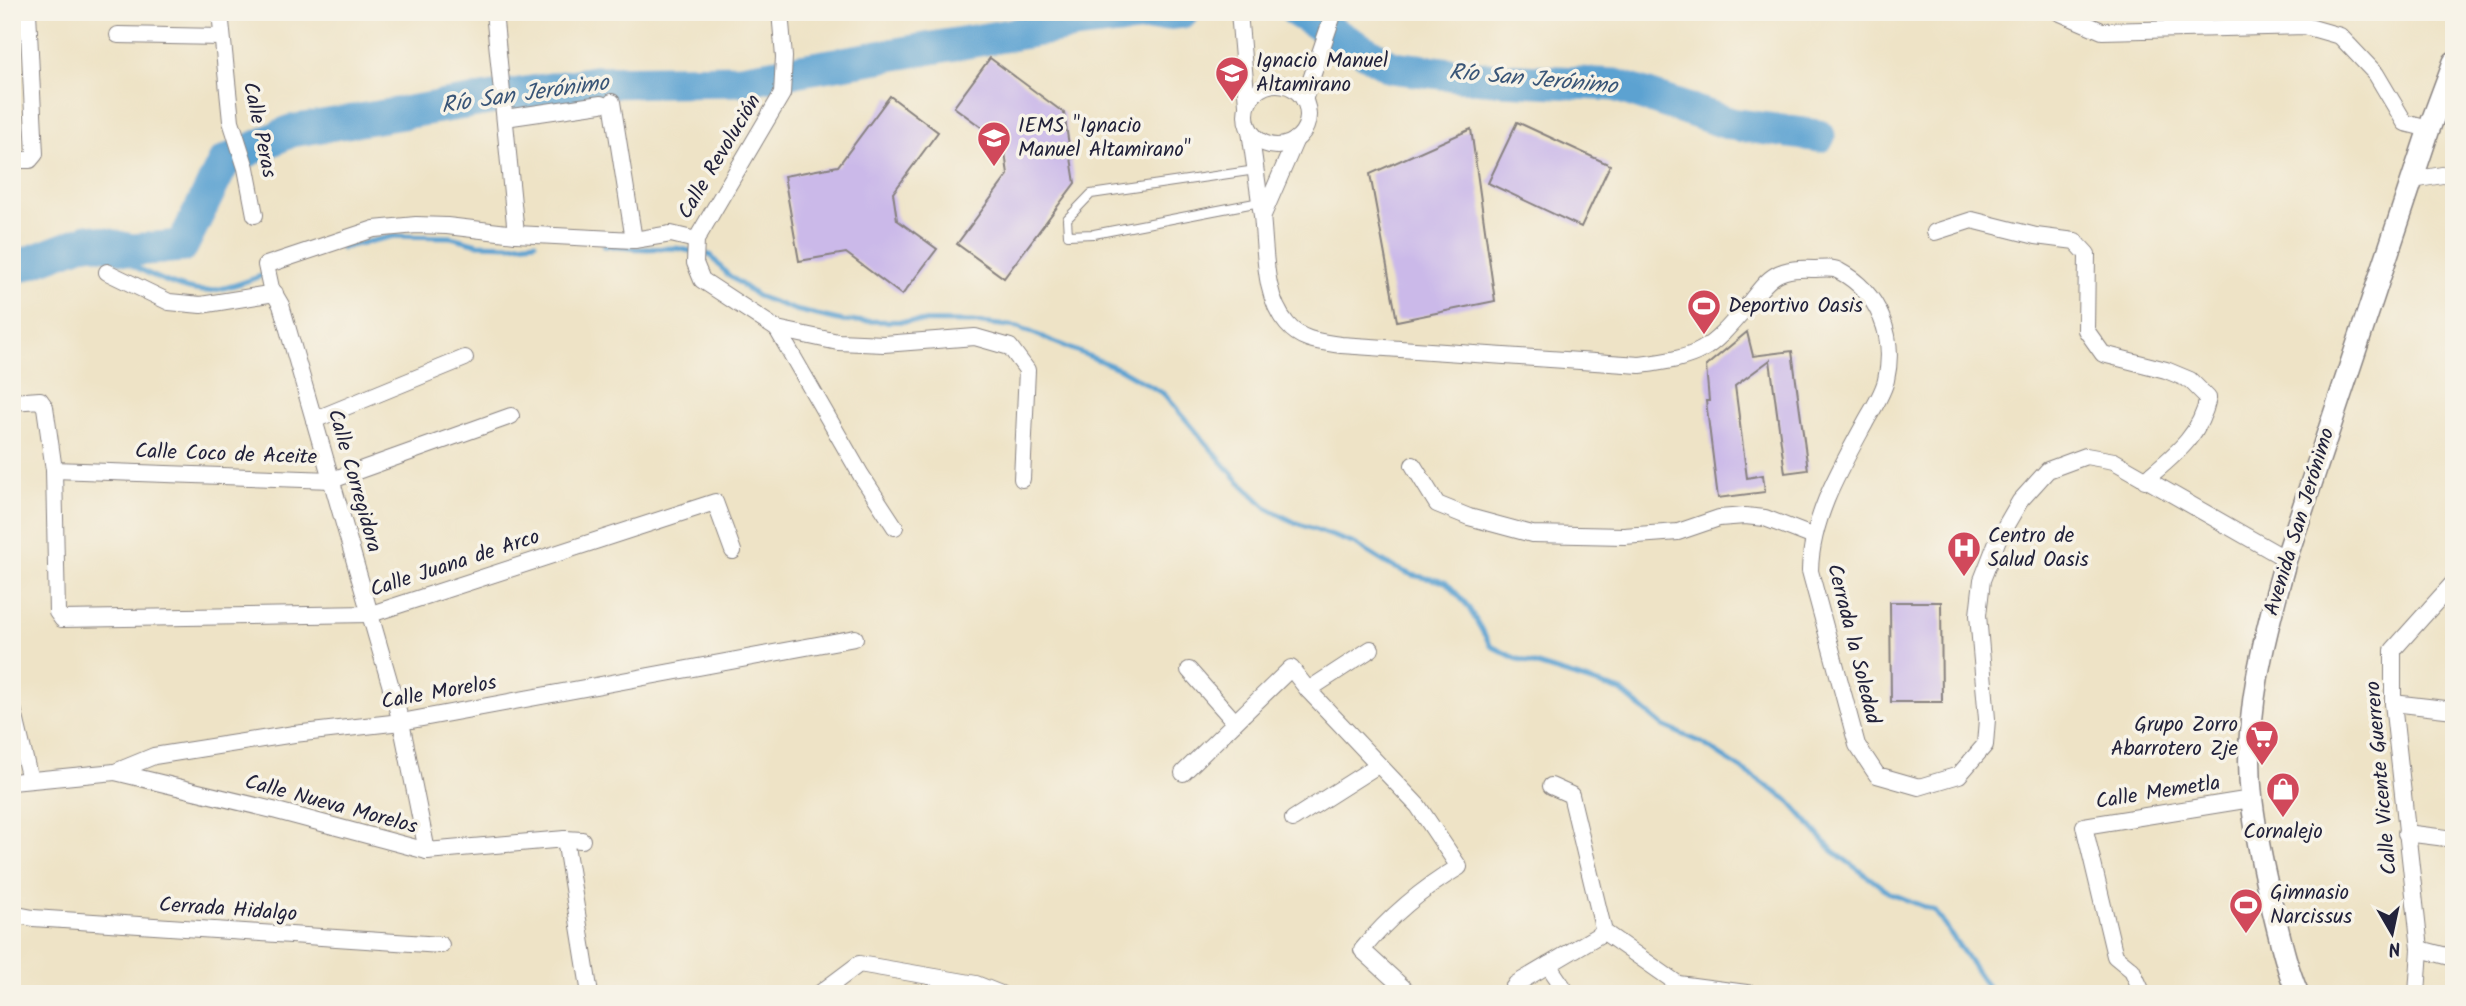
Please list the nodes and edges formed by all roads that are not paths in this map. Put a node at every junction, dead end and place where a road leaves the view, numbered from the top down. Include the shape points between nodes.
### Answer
1 (28, 12) edge
2 (220, 12) edge
3 (494, 12) edge
4 (780, 12) edge
5 (1239, 12) edge
6 (1334, 12) edge
7 (2058, 12) edge
8 (118, 35) dead end
9 (221, 37) junction
10 (2454, 62) edge
11 (1304, 100) junction
12 (1247, 104) junction
13 (505, 116) junction
14 (2429, 129) junction
15 (1250, 131) junction
16 (1296, 139) junction
17 (12, 160) edge
18 (1256, 170) junction
19 (2454, 173) edge
20 (2413, 180) junction
21 (1261, 210) junction
22 (255, 215) dead end
23 (1935, 232) dead end
24 (516, 234) junction
25 (634, 240) junction
26 (696, 241) junction
27 (107, 272) dead end
28 (276, 296) junction
29 (777, 329) junction
30 (465, 358) dead end
31 (12, 402) edge
32 (511, 416) dead end
33 (314, 420) junction
34 (1413, 465) dead end
35 (54, 470) junction
36 (332, 480) junction
37 (1022, 480) dead end
38 (2145, 480) junction
39 (894, 527) dead end
40 (1814, 537) junction
41 (733, 551) dead end
42 (2286, 559) junction
43 (2454, 582) edge
44 (371, 614) junction
45 (855, 638) dead end
46 (1371, 649) dead end
47 (1189, 670) dead end
48 (1308, 690) junction
49 (2393, 703) junction
50 (12, 704) edge
51 (2454, 710) edge
52 (1234, 721) junction
53 (401, 722) junction
54 (1378, 765) junction
55 (115, 772) junction
56 (1183, 773) dead end
57 (30, 780) junction
58 (12, 782) edge
59 (1551, 786) dead end
60 (2252, 799) junction
61 (1293, 818) dead end
62 (2406, 833) junction
63 (2454, 839) edge
64 (427, 851) junction
65 (12, 914) edge
66 (1604, 932) junction
67 (441, 945) dead end
68 (2420, 949) junction
69 (2454, 958) edge
70 (1548, 965) junction
71 (590, 994) edge
72 (819, 994) edge
73 (1001, 994) edge
74 (1410, 994) edge
75 (1510, 994) edge
76 (1568, 994) edge
77 (1754, 994) edge
78 (2143, 994) edge
79 (2298, 994) edge
80 (2417, 994) edge

1 - 17 street via 35,154 30,160
2 - 9 street, Calle Peras
3 - 13 street
4 - 26 street, Calle Revolución via 782,94
5 - 12 street
6 - 11 street
7 - 14 street via 2102,32 2305,26 2340,36 2376,74 2405,123
8 - 9 street
9 - 22 street, Calle Peras via 231,121
10 - 14 main road, Avenida San Jerónimo
11 - 12 street via 1279,84 1260,89
11 - 16 street via 1307,121
12 - 15 street via 1245,118
13 - 24 street
13 - 25 street via 606,103
14 - 20 main road, Avenida San Jerónimo
15 - 16 street via 1266,144
15 - 18 street, Cerrada la Soledad
16 - 21 street, Cerrada la Soledad
18 - 21 street, Cerrada la Soledad
18 - 21 lane via 1091,194 1067,219 1068,235
19 - 20 street
20 - 42 main road, Avenida San Jerónimo
21 - 40 street, Cerrada la Soledad via 1269,283 1279,312 1303,338 1341,345 1640,365 1701,352 1723,335 1777,275 1802,268 1837,270 1869,294 1886,327 1889,358 1886,383 1832,483
23 - 38 street via 1972,220 2075,241 2087,254 2086,330 2103,354 2190,380 2208,398 2204,418 2186,444
24 - 25 street
24 - 28 street via 447,226 374,229 267,267
25 - 26 street via 671,234
26 - 29 street via 695,263 702,280
27 - 28 street via 169,302 201,304
28 - 33 street, Calle Corregidora
29 - 37 street via 838,342 884,344 975,337 1010,346 1027,370
29 - 39 street
30 - 33 street
31 - 35 street via 40,400 45,407
32 - 36 street, Calle Coco de Aceite
33 - 36 street, Calle Corregidora
34 - 40 street via 1437,504 1532,534 1678,532 1719,518 1745,516 1765,518
35 - 36 street, Calle Coco de Aceite
35 - 44 street, Calle Juana de Arco via 57,612 62,619
36 - 44 street, Calle Corregidora
38 - 40 street, Cerrada la Soledad via 2114,461 2086,456 2048,470 2020,501 1982,580 1978,615 1985,746 1959,775 1919,787 1877,775 1857,745 1810,571
38 - 42 street, Cerrada la Soledad
41 - 44 street, Calle Juana de Arco via 715,502
42 - 60 main road, Avenida San Jerónimo via 2255,689 2250,739
43 - 49 street, Calle Vicente Guerrero via 2393,650
44 - 53 street, Calle Corregidora
45 - 53 street, Calle Morelos
46 - 48 street
47 - 52 street
48 - 52 street via 1291,668
48 - 54 street
49 - 51 street
49 - 62 street, Calle Vicente Guerrero
50 - 57 street
52 - 56 street
53 - 55 street, Calle Morelos via 153,756
53 - 64 street, Calle Corregidora
54 - 61 street
54 - 74 street via 1418,806 1459,867 1429,885 1362,950
55 - 57 street, Calle Morelos
55 - 64 street, Calle Nueva Morelos
57 - 58 street, Calle Morelos
59 - 66 street via 1571,794
60 - 78 street, Calle Memetla via 2084,826 2115,956 2132,970
60 - 79 main road, Avenida San Jerónimo via 2261,860 2288,971
62 - 63 street
62 - 68 street, Calle Vicente Guerrero
64 - 71 street, Calle Nueva Morelos via 573,839
65 - 67 street, Cerrada Hidalgo
66 - 70 street
66 - 77 street via 1678,984
68 - 69 street
68 - 80 street, Calle Vicente Guerrero
70 - 75 street via 1516,984
70 - 76 street
72 - 73 street via 859,964 976,984

